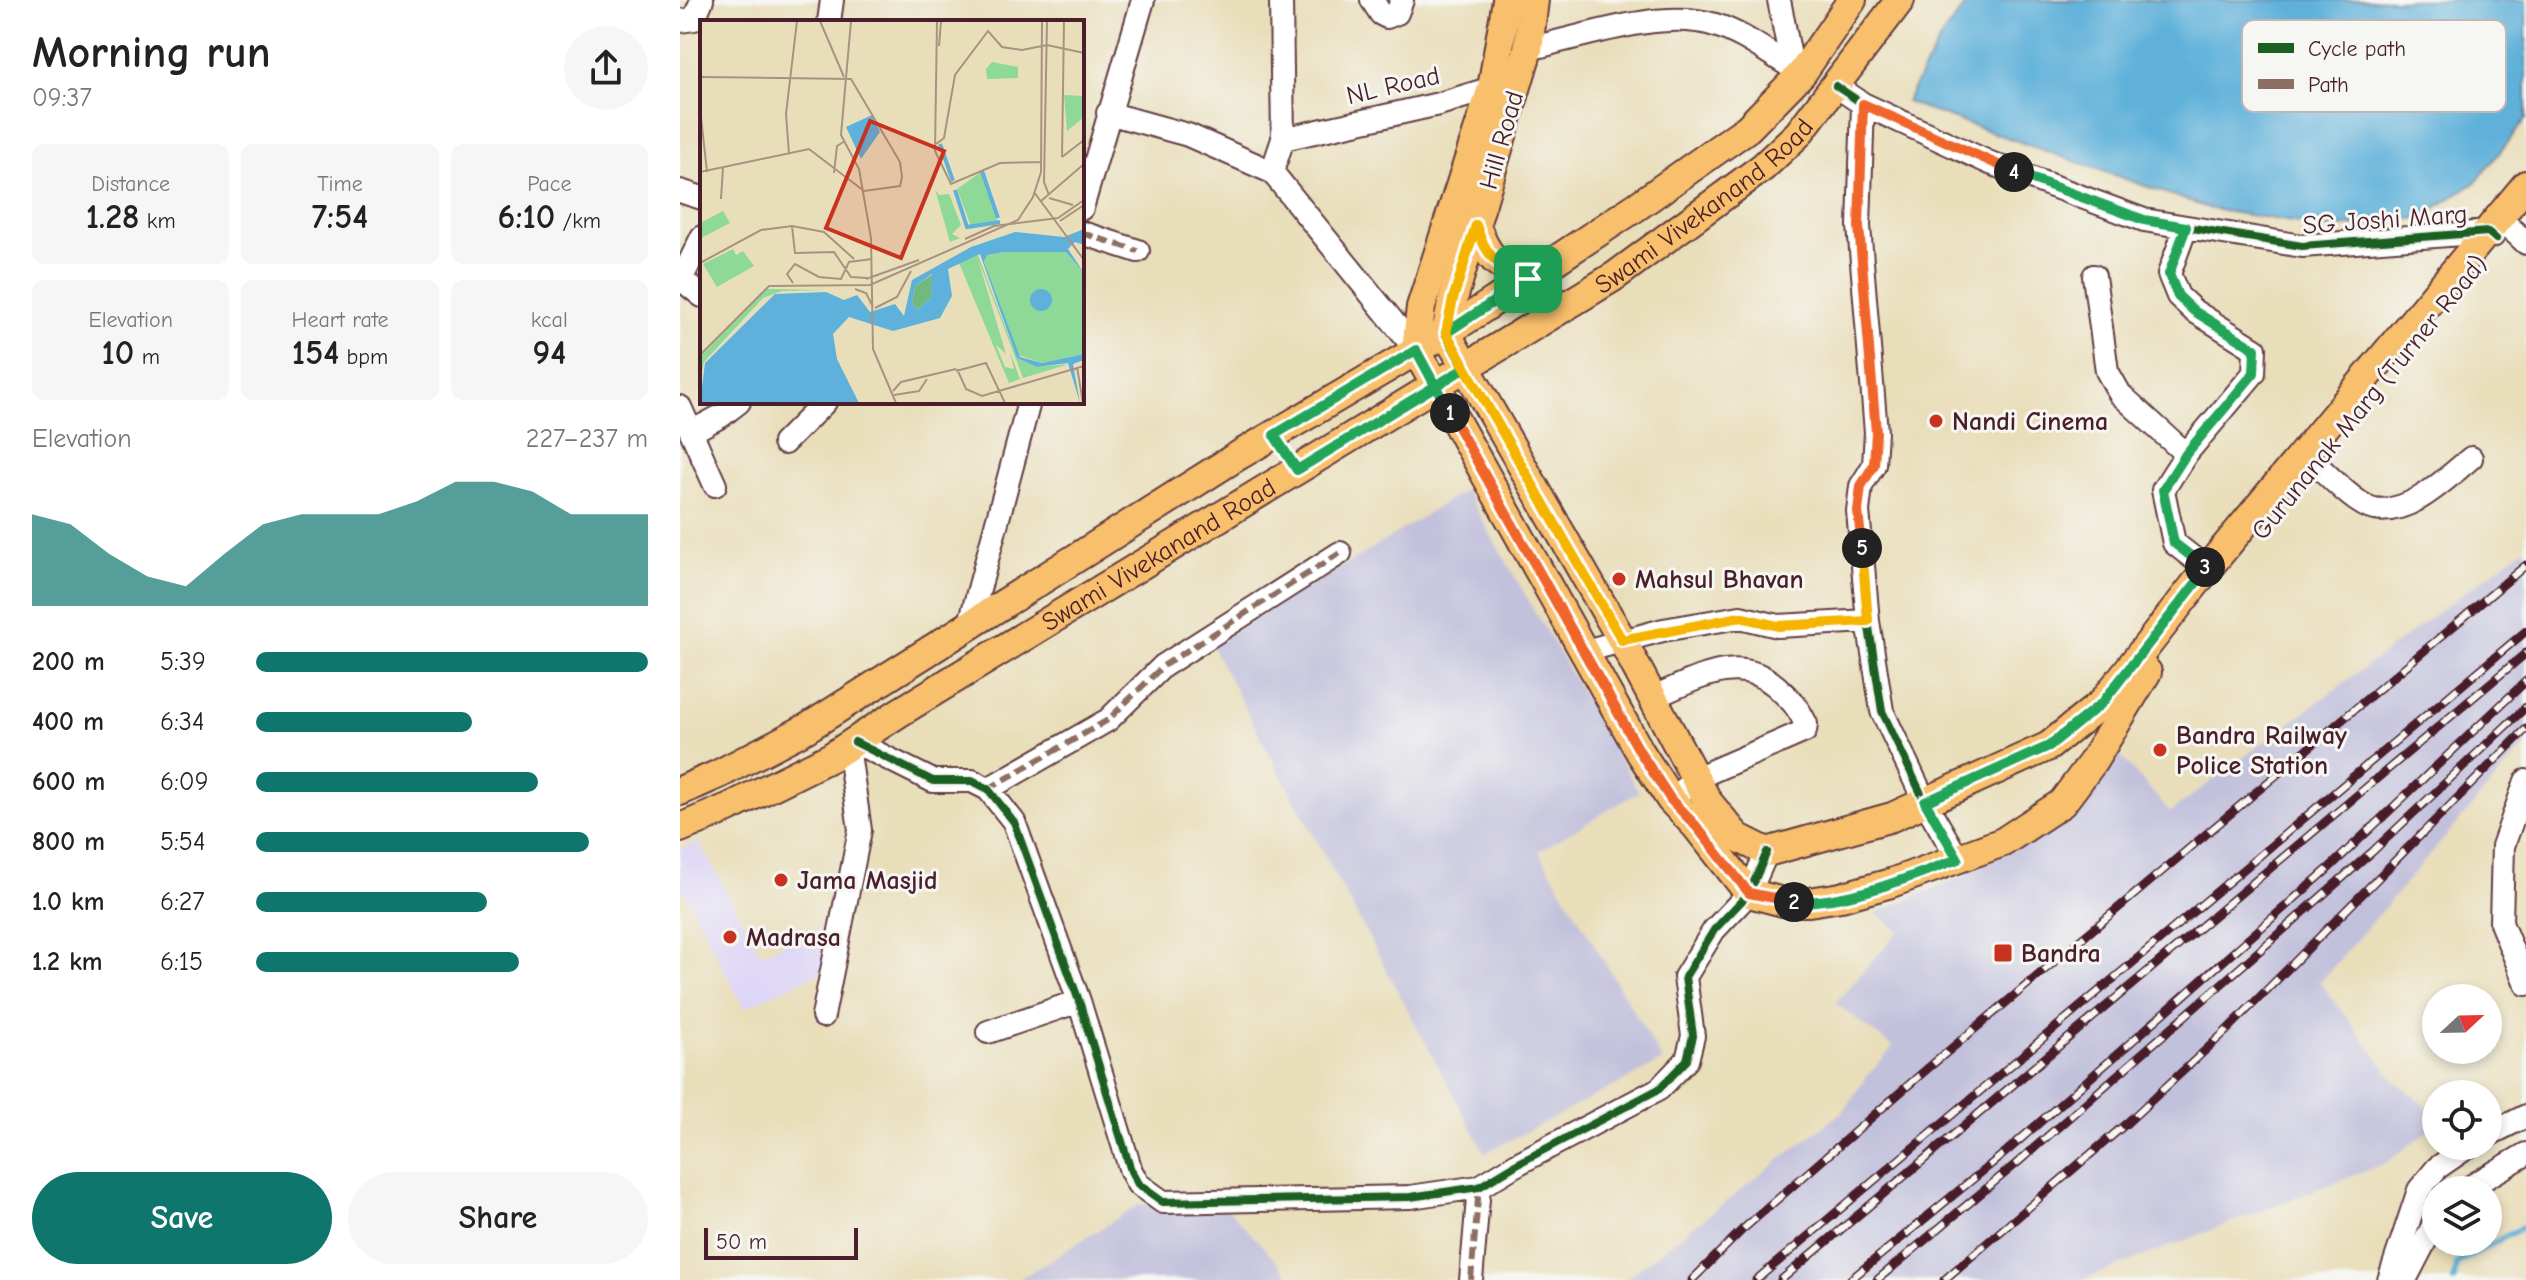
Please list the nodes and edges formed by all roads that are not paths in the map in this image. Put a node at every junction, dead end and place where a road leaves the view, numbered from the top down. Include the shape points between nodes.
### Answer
1 (702, 0) edge
2 (832, 0) edge
3 (1143, 0) edge
4 (1281, 0) edge
5 (1372, 0) edge
6 (1402, 0) edge
7 (1507, 0) edge
8 (1534, 0) edge
9 (1779, 0) edge
10 (1852, 0) edge
11 (1900, 0) edge
12 (829, 20) edge
13 (680, 21) edge
14 (1528, 49) junction
15 (1797, 70) junction
16 (1836, 86) junction
17 (1504, 88) junction
18 (1863, 104) junction
19 (1108, 113) junction
20 (1283, 139) junction
21 (1272, 172) junction
22 (2526, 185) edge
23 (680, 191) edge
24 (700, 197) edge
25 (1084, 201) edge
26 (2526, 201) edge
27 (1476, 225) junction
28 (2186, 227) junction
29 (1084, 234) edge
30 (2504, 235) edge
31 (700, 241) edge
32 (1138, 251) dead end
33 (2094, 276) dead end
34 (1528, 279) junction
35 (681, 281) edge
36 (700, 295) edge
37 (1446, 333) junction
38 (1416, 350) junction
39 (1465, 368) junction
40 (1436, 386) junction
41 (736, 404) edge
42 (823, 404) edge
43 (1028, 404) edge
44 (680, 407) edge
45 (691, 432) junction
46 (1274, 435) junction
47 (784, 443) dead end
48 (2186, 454) junction
49 (2471, 458) dead end
50 (2315, 463) junction
51 (1297, 470) junction
52 (715, 485) dead end
53 (1340, 553) dead end
54 (2207, 569) junction
55 (1868, 621) junction
56 (970, 623) junction
57 (1622, 640) junction
58 (1585, 651) junction
59 (1653, 697) junction
60 (852, 744) junction
61 (1696, 778) junction
62 (2526, 781) edge
63 (988, 789) junction
64 (680, 791) edge
65 (1671, 800) junction
66 (1925, 802) junction
67 (680, 828) edge
68 (1767, 852) junction
69 (1958, 859) junction
70 (1749, 893) junction
71 (2526, 984) edge
72 (1079, 1001) junction
73 (823, 1016) dead end
74 (988, 1032) dead end
75 (2526, 1116) edge
76 (2502, 1128) edge
77 (2526, 1154) edge
78 (2449, 1160) edge
79 (2489, 1176) edge
80 (1479, 1187) junction
81 (2422, 1247) edge
82 (1471, 1280) edge
83 (2389, 1280) edge
84 (2405, 1280) edge

1 - 13 street via 694,19
2 - 12 street
3 - 19 street
4 - 20 street
5 - 6 street via 1387,17 1397,13
7 - 17 main road, Hill Road
8 - 14 main road, Hill Road
9 - 15 street
10 - 15 main road, Swami Vivekanand Road
11 - 16 main road, Swami Vivekanand Road
14 - 15 street via 1654,20 1697,20 1719,26
14 - 17 main road, Hill Road
15 - 34 main road, Swami Vivekanand Road via 1748,128
16 - 18 street, SG Joshi Marg
16 - 39 main road, Swami Vivekanand Road via 1763,167 1615,276
17 - 20 street, NL Road
17 - 27 main road, Hill Road
17 - 38 main road, Hill Road via 1421,307
18 - 28 street, SG Joshi Marg via 1990,163 2144,220
18 - 55 street via 1859,226 1876,432 1874,465 1861,486 1858,511
19 - 21 street via 1188,135
19 - 25 street
20 - 21 street
21 - 38 street
22 - 30 main road
23 - 24 street
26 - 30 main road
27 - 34 main road via 1491,259
27 - 37 main road, Hill Road
28 - 30 street, SG Joshi Marg via 2302,246
28 - 48 street via 2169,274 2178,296 2255,349 2254,373
29 - 32 street
30 - 50 main road, Gurunanak Marg (Turner Road)
30 - 54 main road
31 - 35 street
33 - 48 street via 2107,371 2120,394
34 - 37 main road, Swami Vivekanand Road
35 - 36 street
37 - 38 main road, Swami Vivekanand Road
37 - 39 main road
38 - 40 main road
38 - 46 main road, Swami Vivekanand Road
39 - 40 main road, Swami Vivekanand Road
39 - 57 main road
40 - 51 main road, Swami Vivekanand Road
40 - 58 main road
41 - 45 street
42 - 47 street
43 - 56 street
44 - 45 street
45 - 52 street
46 - 51 main road
46 - 56 main road, Swami Vivekanand Road
48 - 54 street via 2163,490 2174,543
49 - 50 street via 2399,508 2372,509
50 - 69 main road, Gurunanak Marg (Turner Road) via 2142,677 2062,803 2003,842
51 - 60 main road, Swami Vivekanand Road
53 - 63 street via 1163,666 1108,720
54 - 66 main road via 2082,722 2049,746
55 - 57 street via 1778,626 1740,617
55 - 66 street via 1882,711
56 - 64 main road, Swami Vivekanand Road via 807,728
57 - 58 street
57 - 59 main road
58 - 65 main road
59 - 61 main road
59 - 61 street via 1721,671 1746,669 1794,700 1805,731
60 - 63 street via 933,781 972,781
60 - 67 main road, Swami Vivekanand Road
60 - 73 street via 860,830
61 - 65 street
61 - 68 main road via 1737,837
62 - 71 street via 2503,846 2501,923
63 - 72 street via 1014,822
65 - 70 main road
66 - 68 main road via 1892,817
66 - 69 street
68 - 70 street
69 - 70 main road, Gurunanak Marg (Turner Road) via 1841,897 1783,902
70 - 80 street via 1714,930 1685,977 1693,1036 1687,1060 1678,1070 1659,1089
72 - 74 street
72 - 80 street via 1131,1171 1138,1184 1163,1202 1410,1197
75 - 76 street
77 - 79 street
78 - 83 street via 2419,1190
80 - 82 street
81 - 84 street

